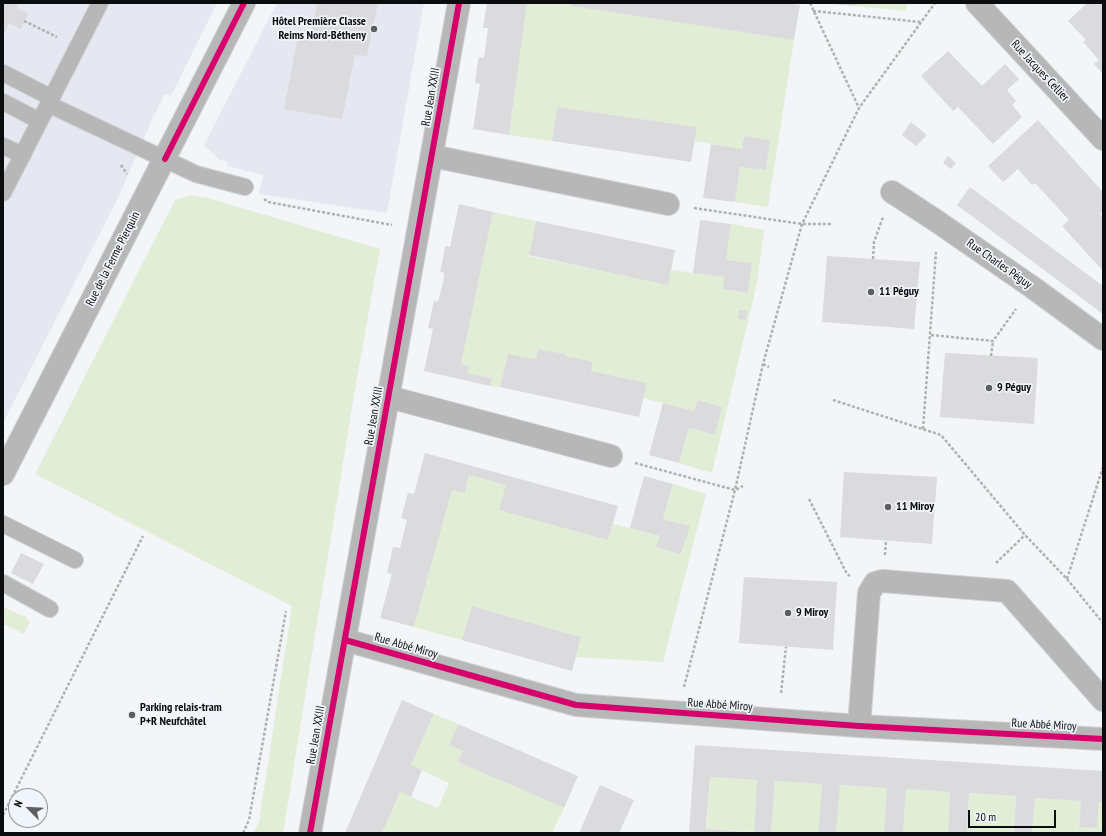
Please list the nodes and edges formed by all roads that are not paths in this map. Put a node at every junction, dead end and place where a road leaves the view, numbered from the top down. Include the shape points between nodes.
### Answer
1 (100, 3) edge
2 (244, 3) edge
3 (459, 3) edge
4 (977, 3) edge
5 (3, 74) edge
6 (50, 101) junction
7 (3, 102) edge
8 (40, 121) junction
9 (1103, 139) edge
10 (3, 146) edge
11 (22, 155) junction
12 (432, 156) junction
13 (165, 159) junction
14 (245, 187) road end
15 (892, 192) road end
16 (3, 193) edge
17 (668, 204) road end
18 (1103, 339) edge
19 (388, 397) junction
20 (611, 456) road end
21 (3, 474) edge
22 (3, 524) edge
23 (75, 560) dead end
24 (3, 583) edge
25 (50, 609) dead end
26 (345, 640) junction
27 (1103, 700) edge
28 (859, 726) junction
29 (1103, 739) edge
30 (310, 833) edge

1 - 6 lane
2 - 13 street, Rue de la Ferme Pierquin
3 - 12 street, Rue Jean XXIII
4 - 9 street, Rue Jacques Cellier
5 - 6 lane
6 - 8 lane
6 - 13 lane
7 - 8 lane
8 - 11 lane
10 - 11 lane
11 - 16 lane
12 - 17 street
12 - 19 street, Rue Jean XXIII
13 - 14 lane via 196,174
13 - 21 street, Rue de la Ferme Pierquin
15 - 18 street, Rue Charles Péguy via 1032,287
19 - 20 street
19 - 26 street, Rue Jean XXIII
22 - 23 lane
24 - 25 lane
26 - 28 street, Rue Abbé Miroy via 576,705
26 - 30 street, Rue Jean XXIII
27 - 28 street via 1007,591 882,581 875,583 869,593
28 - 29 street, Rue Abbé Miroy

